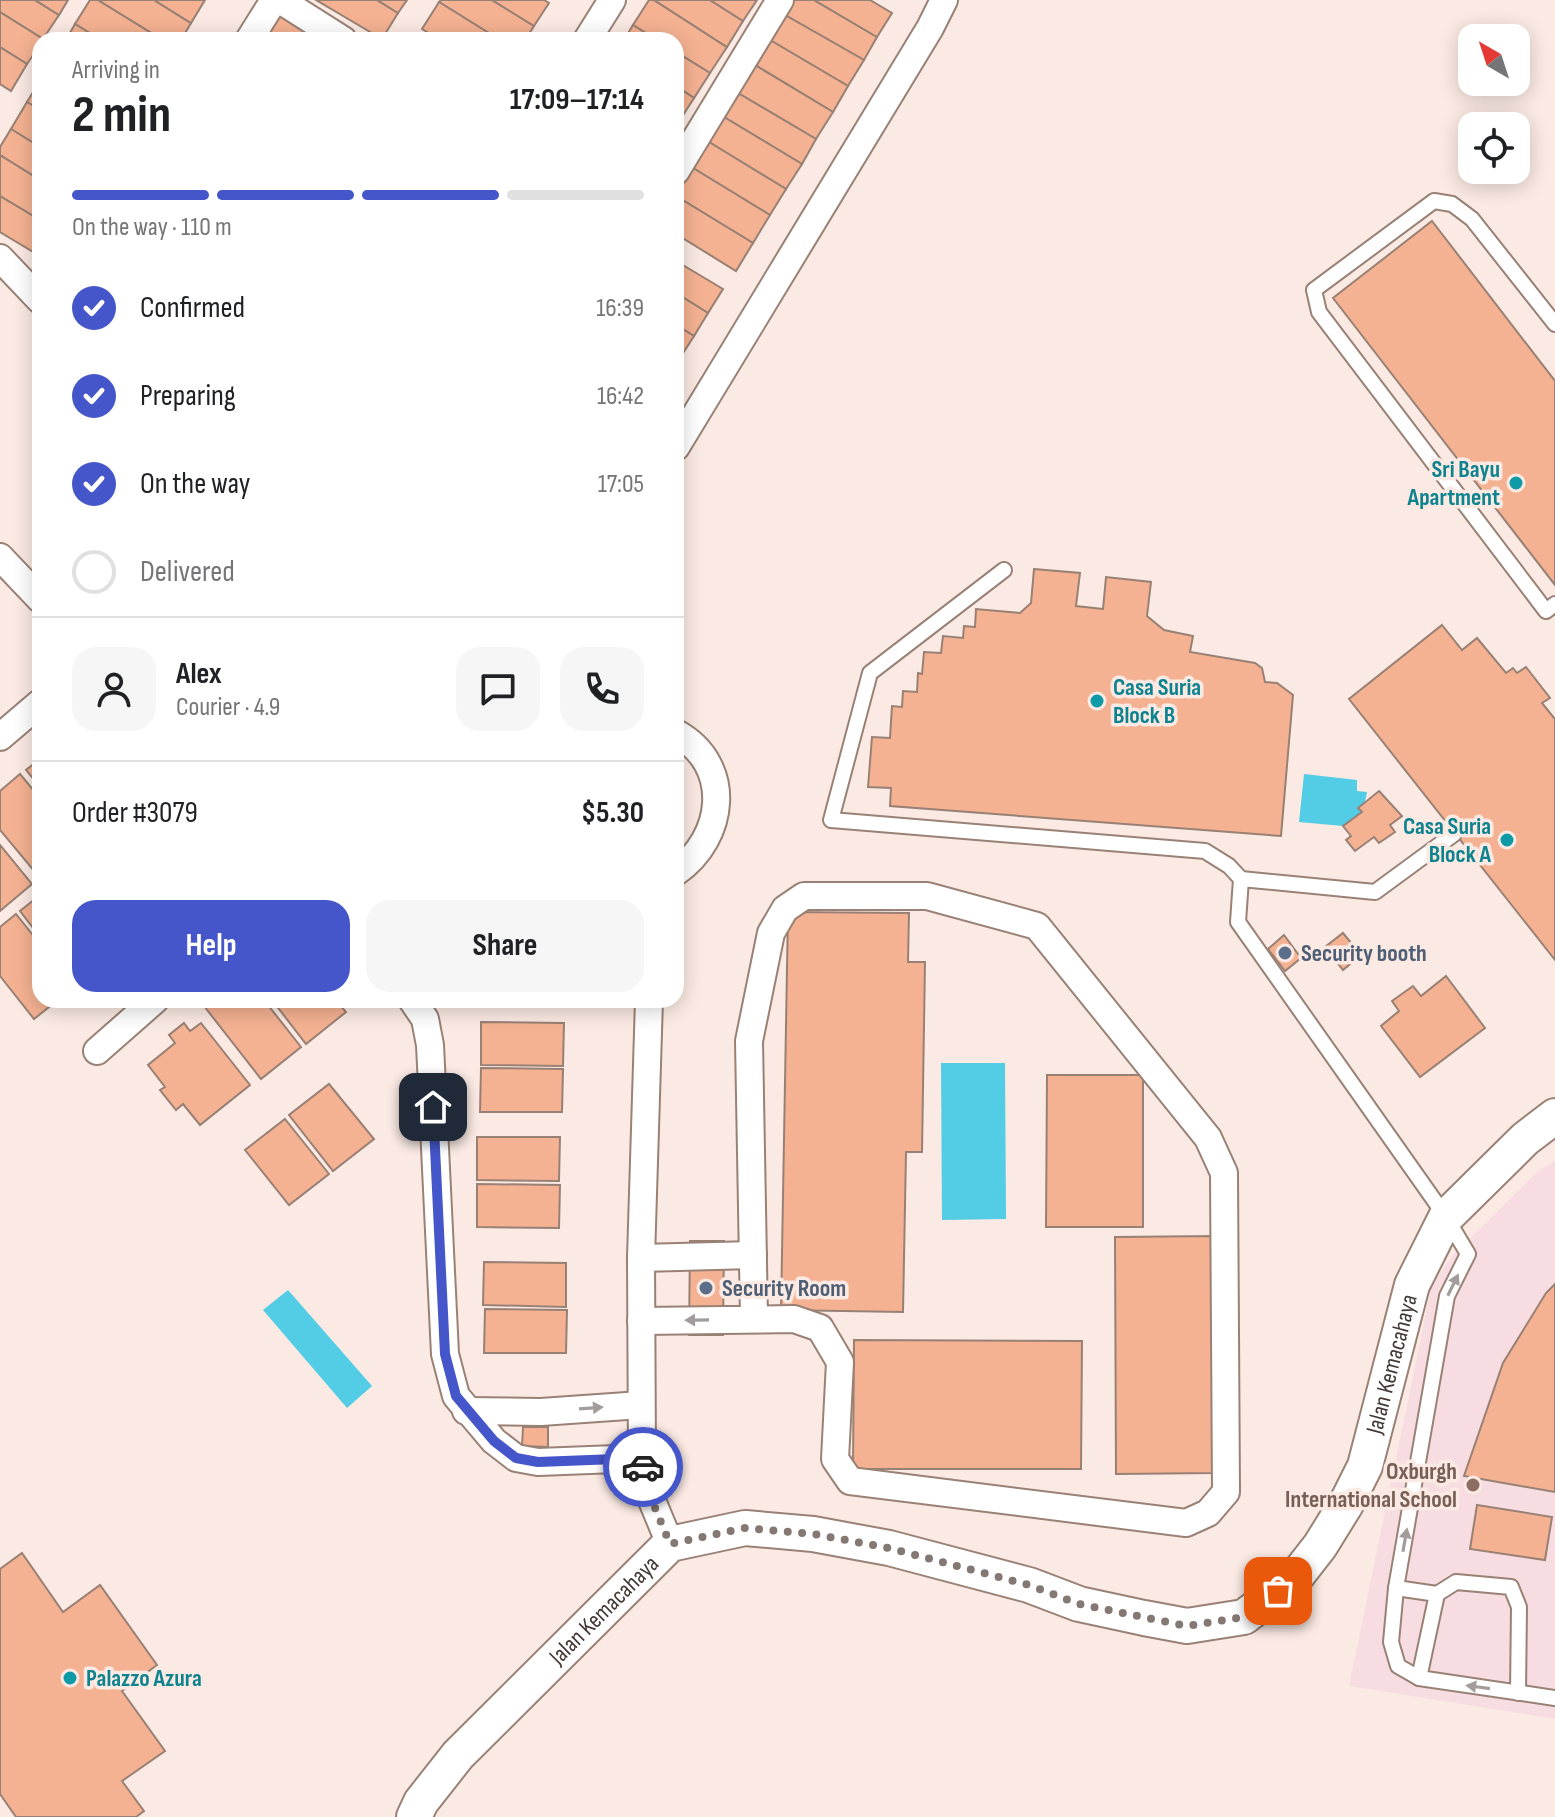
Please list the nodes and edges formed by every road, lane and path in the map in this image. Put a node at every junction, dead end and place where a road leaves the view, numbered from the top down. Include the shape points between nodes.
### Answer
1 (274, 0) edge
2 (280, 0) edge
3 (612, 0) edge
4 (780, 0) edge
5 (941, 1) edge
6 (254, 32) edge
7 (330, 32) edge
8 (592, 32) edge
9 (684, 158) edge
10 (0, 258) edge
11 (32, 292) edge
12 (1555, 324) edge
13 (684, 434) edge
14 (0, 557) edge
15 (1004, 570) dead end
16 (32, 591) edge
17 (1555, 604) edge
18 (32, 710) edge
19 (0, 737) edge
20 (684, 740) edge
21 (1454, 834) dead end
22 (684, 865) edge
23 (1241, 879) junction
24 (146, 1008) edge
25 (417, 1008) edge
26 (649, 1008) edge
27 (97, 1051) dead end
28 (1555, 1116) edge
29 (1446, 1217) junction
30 (753, 1255) junction
31 (641, 1258) junction
32 (754, 1318) junction
33 (641, 1321) junction
34 (641, 1405) junction
35 (466, 1411) junction
36 (642, 1458) junction
37 (670, 1544) junction
38 (1396, 1588) junction
39 (1437, 1594) junction
40 (1419, 1678) junction
41 (1518, 1693) junction
42 (1555, 1698) edge
43 (414, 1817) edge

1 - 6 street
2 - 7 street
3 - 8 street
4 - 9 street
5 - 13 street
10 - 11 street
12 - 17 lane via 1472,219 1452,204 1434,201 1314,290 1319,312 1546,611
14 - 16 street
15 - 23 lane via 870,673 831,820 1205,851
18 - 19 street
20 - 22 street via 700,753 713,777 717,804 712,830
21 - 23 lane via 1375,892
23 - 29 lane via 1238,922
24 - 27 street
25 - 35 street via 430,1045 445,1354 456,1396
26 - 31 street
28 - 29 street, Jalan Kemacahaya
29 - 37 street, Jalan Kemacahaya via 1412,1285 1365,1466 1346,1504 1295,1578 1244,1617 1187,1626 1144,1618 889,1548 813,1534 745,1528
38 -> 29 lane via 1447,1296 1468,1254
30 - 31 street
30 - 32 street
30 - 32 street via 749,1041 771,933 785,909 804,896 927,896 1037,926 1208,1138 1224,1173 1226,1492 1208,1513 1186,1523 850,1481 835,1459 840,1362 820,1328 794,1319
31 - 33 street
32 -> 33 street
33 - 34 street
35 -> 34 street
34 - 36 street
35 - 36 street via 516,1458
36 - 37 street via 646,1486
37 - 43 street, Jalan Kemacahaya via 458,1755
38 - 39 lane
38 - 40 lane via 1391,1642 1398,1666
39 - 40 lane
39 - 41 lane via 1456,1582 1511,1587 1519,1607
41 -> 40 lane
41 - 42 lane

